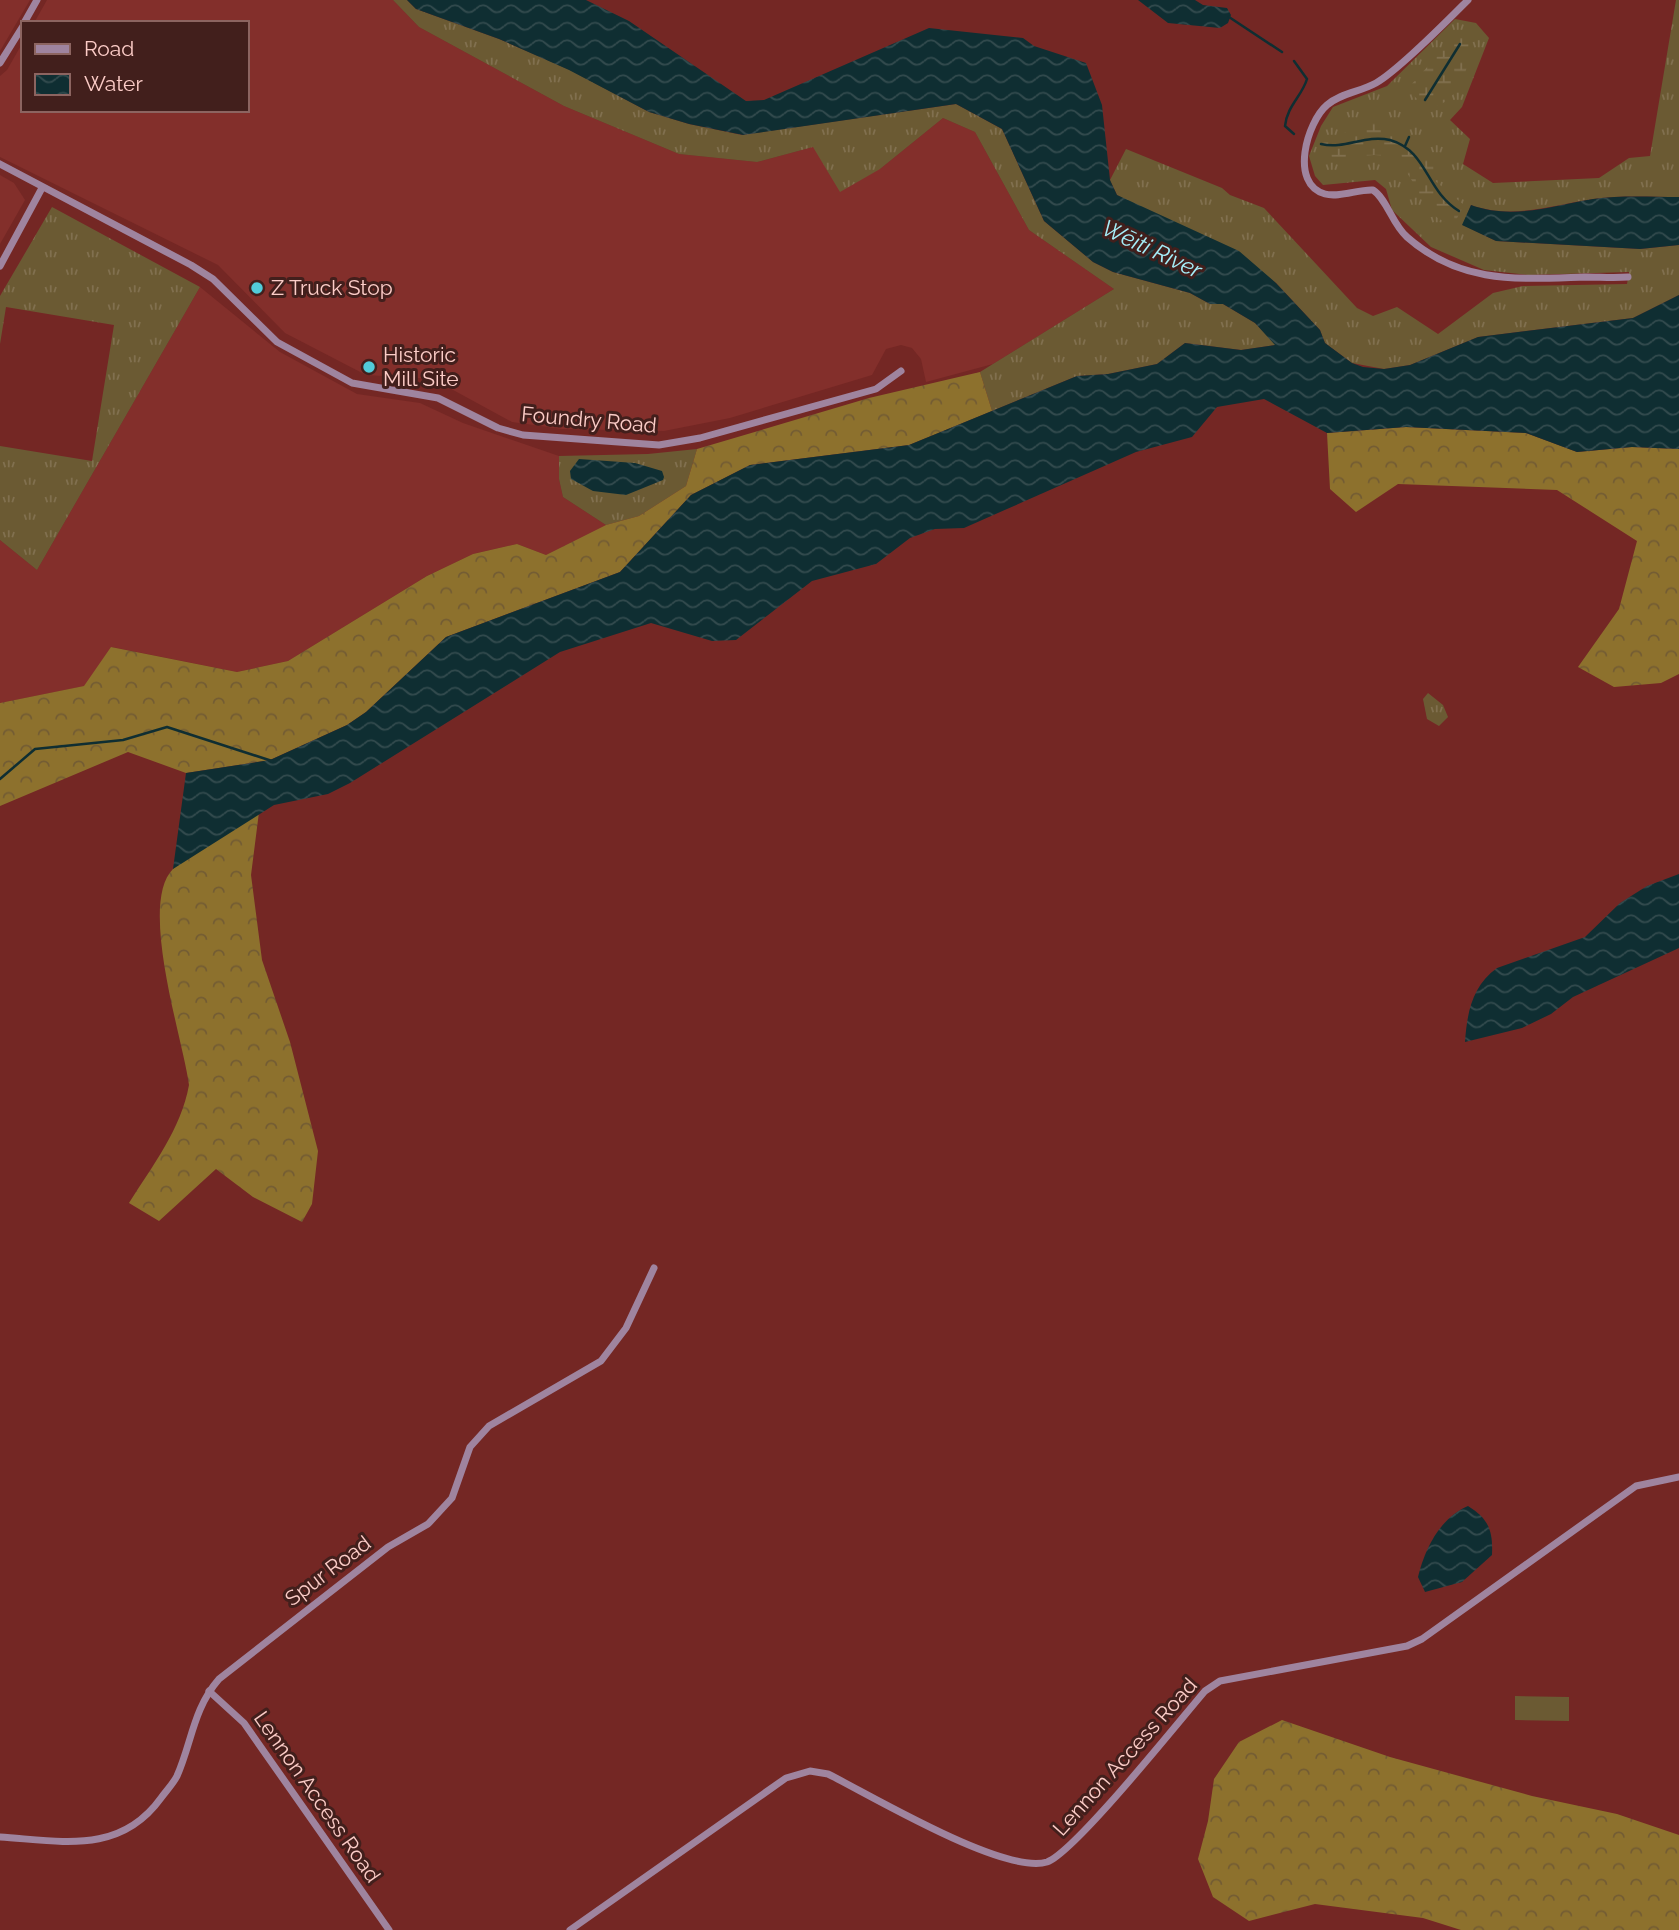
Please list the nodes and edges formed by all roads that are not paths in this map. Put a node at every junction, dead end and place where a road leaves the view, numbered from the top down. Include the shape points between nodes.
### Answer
1 (37, 0) edge
2 (1468, 1) edge
3 (26, 21) edge
4 (21, 29) edge
5 (0, 63) edge
6 (0, 164) edge
7 (42, 188) junction
8 (0, 265) edge
9 (1628, 277) dead end
10 (901, 371) dead end
11 (654, 1268) dead end
12 (1679, 1477) edge
13 (209, 1691) junction
14 (0, 1837) edge
15 (389, 1930) edge
16 (570, 1930) edge

1 - 3 street
2 - 9 street via 1377,83 1325,106 1304,151 1308,177 1325,194 1373,190 1407,237 1440,258 1491,278
4 - 5 street
6 - 7 street, Foundry Road
7 - 8 street
7 - 10 street, Foundry Road via 198,269 277,342 352,383 438,398 498,428 523,435 659,445 876,389
11 - 13 street, Spur Road via 626,1328 601,1361 489,1426 470,1447 452,1498 433,1519 237,1663
12 - 16 street, Lennon Access Road via 1636,1486 1407,1646 1220,1681 1205,1691 1055,1858 1031,1864 1008,1860 828,1774 810,1771 786,1778
13 - 14 street, Spur Road via 193,1721 176,1778 149,1816 121,1835 104,1840
13 - 15 street, Lennon Access Road via 244,1723

